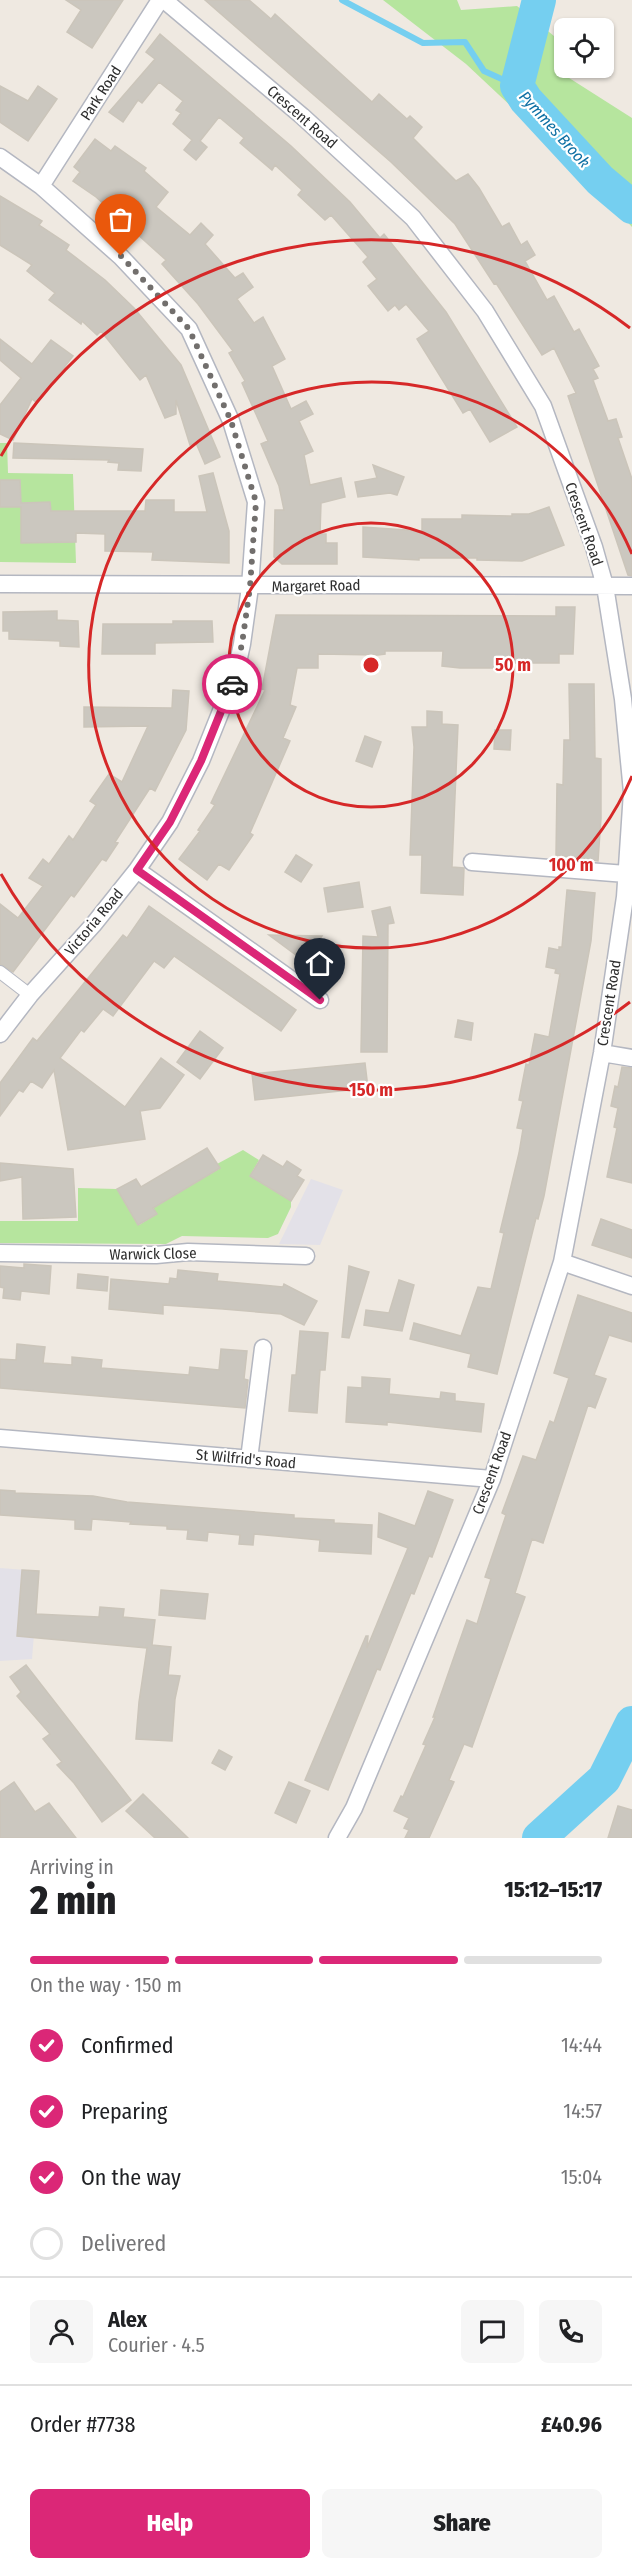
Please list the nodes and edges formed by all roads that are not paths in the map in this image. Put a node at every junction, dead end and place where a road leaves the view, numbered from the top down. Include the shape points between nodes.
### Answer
1 (162, 0) edge
2 (0, 158) edge
3 (41, 186) junction
4 (0, 584) edge
5 (605, 586) junction
6 (632, 586) edge
7 (250, 587) junction
8 (472, 862) dead end
9 (137, 870) junction
10 (626, 874) junction
11 (629, 898) edge
12 (0, 972) edge
13 (30, 995) junction
14 (320, 1000) dead end
15 (0, 1034) edge
16 (602, 1053) junction
17 (632, 1058) edge
18 (0, 1253) edge
19 (306, 1256) dead end
20 (562, 1262) junction
21 (632, 1286) edge
22 (263, 1348) dead end
23 (0, 1438) edge
24 (249, 1459) junction
25 (492, 1479) junction
26 (337, 1838) edge

1 - 3 street, Park Road
1 - 5 street, Crescent Road via 302,116 414,218 485,311 543,405
2 - 3 street, Victoria Road
3 - 7 street, Victoria Road via 121,256 189,329 231,421 256,502
4 - 7 street, Margaret Road
5 - 6 street, Margaret Road
5 - 7 street, Margaret Road
5 - 10 street, Crescent Road via 632,792
7 - 9 street, Victoria Road via 235,676 221,715 170,822
8 - 10 street
9 - 13 street, Victoria Road
9 - 14 street
10 - 11 street, Crescent Road
11 - 16 street, Crescent Road
12 - 13 street
13 - 15 street, Victoria Road
16 - 17 street
16 - 20 street, Crescent Road
18 - 19 street, Warwick Close
20 - 21 street
20 - 25 street, Crescent Road
22 - 24 street
23 - 24 street, St Wilfrid's Road
24 - 25 street, St Wilfrid's Road
25 - 26 street, Crescent Road via 354,1808

